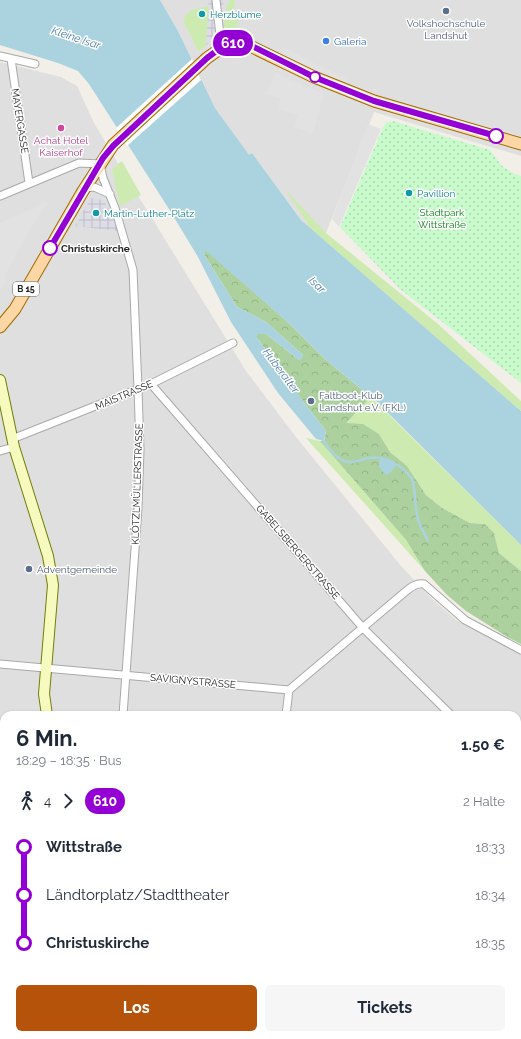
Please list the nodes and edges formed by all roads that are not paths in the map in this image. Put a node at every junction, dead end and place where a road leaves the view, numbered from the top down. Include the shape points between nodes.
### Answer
1 (216, 0) edge
2 (223, 46) junction
3 (0, 56) edge
4 (11, 59) junction
5 (35, 64) dead end
6 (521, 144) edge
7 (100, 164) junction
8 (30, 183) junction
9 (85, 188) junction
10 (110, 194) junction
11 (0, 196) edge
12 (0, 327) edge
13 (233, 343) dead end
14 (0, 380) edge
15 (151, 384) junction
16 (138, 388) junction
17 (13, 443) junction
18 (0, 451) edge
19 (363, 628) junction
20 (521, 650) edge
21 (0, 664) edge
22 (47, 669) junction
23 (126, 676) junction
24 (289, 690) junction
25 (46, 711) edge
26 (124, 711) edge
27 (286, 711) edge
28 (447, 711) edge

1 - 2 street
2 - 6 main road via 233,43 248,44 314,77 374,101
2 - 7 main road, B 15 via 122,137
3 - 4 street
4 - 5 street
4 - 8 street, MAYERGASSE
7 - 8 street via 79,163
7 - 9 main road, B 15
7 - 10 street via 102,178
8 - 11 street
9 - 10 street via 94,187
9 - 12 main road, B 15 via 15,309
10 - 16 street, KLÖTZLMÜLLERSTRASSE via 133,270
13 - 15 street, MAISTRASSE
14 - 17 street
15 - 16 street, MAISTRASSE
15 - 19 street, GABELSBERGERSTRASSE
16 - 17 street, MAISTRASSE
16 - 23 street, KLÖTZLMÜLLERSTRASSE via 138,508
17 - 18 street, MAISTRASSE
17 - 22 street via 54,585
19 - 20 street via 414,585 424,584 466,620
19 - 24 street
19 - 28 street, GABELSBERGERSTRASSE
21 - 22 street, SAVIGNYSTRASSE
22 - 23 street, SAVIGNYSTRASSE
22 - 25 street via 44,700
23 - 24 street, SAVIGNYSTRASSE
23 - 26 street, KLÖTZLMÜLLERSTRASSE
24 - 27 street

